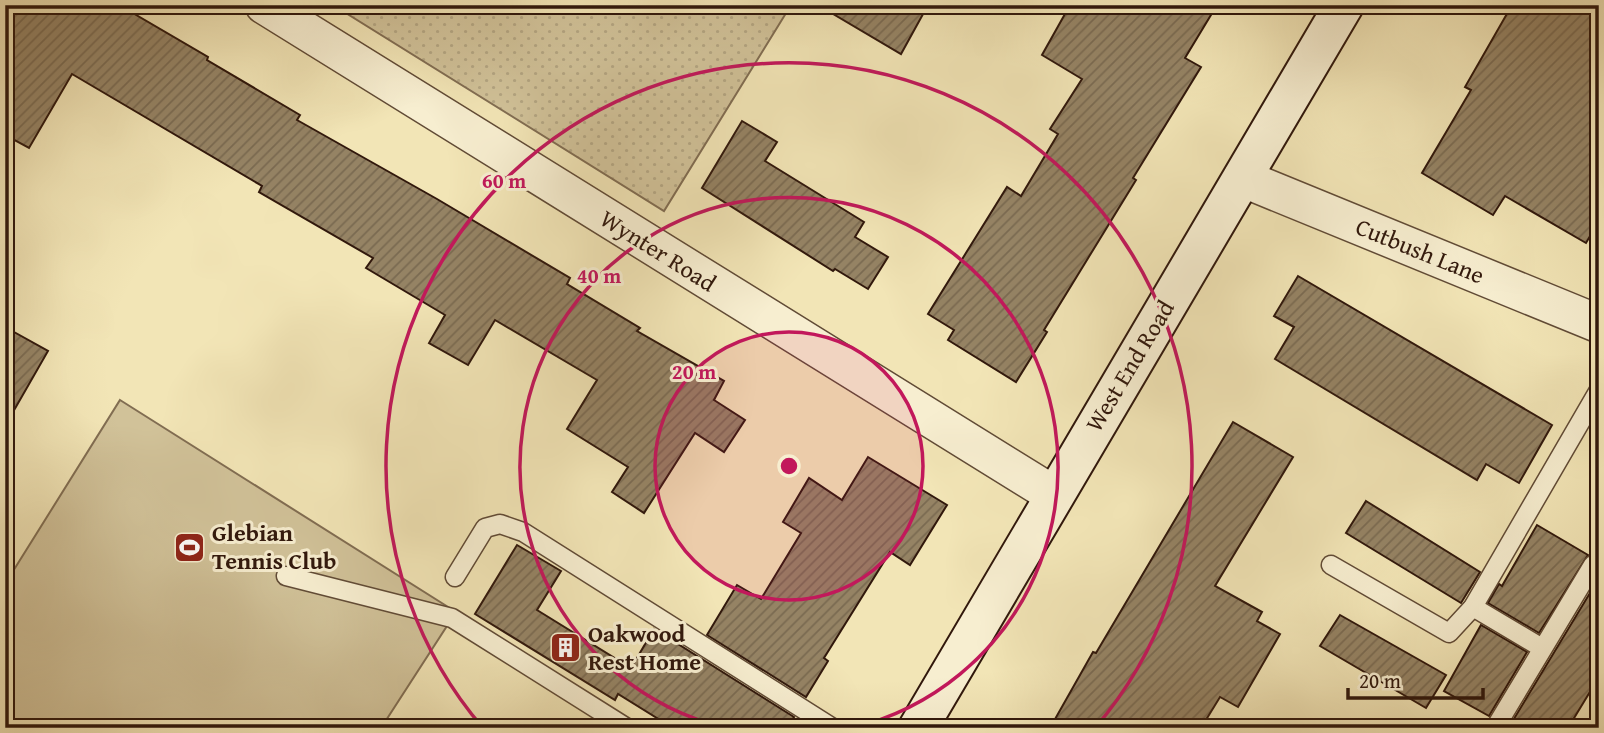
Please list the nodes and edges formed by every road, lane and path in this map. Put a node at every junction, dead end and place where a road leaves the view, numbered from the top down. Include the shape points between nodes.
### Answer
1 (264, 5) edge
2 (1343, 5) edge
3 (1242, 178) junction
4 (1599, 324) edge
5 (1599, 390) edge
6 (1054, 495) junction
7 (1331, 565) dead end
8 (1593, 565) dead end
9 (286, 576) dead end
10 (455, 577) dead end
11 (1473, 607) junction
12 (1542, 648) junction
13 (628, 728) edge
14 (833, 728) edge
15 (918, 728) edge
16 (1495, 728) edge

1 - 6 street, Wynter Road
2 - 3 street, West End Road
3 - 4 street, Cutbush Lane
3 - 6 street, West End Road
5 - 11 lane
6 - 15 street, West End Road
7 - 11 lane via 1449,633
8 - 12 lane
9 - 13 lane via 452,618
10 - 14 lane via 485,528 500,524 523,533
11 - 12 lane
12 - 16 lane

